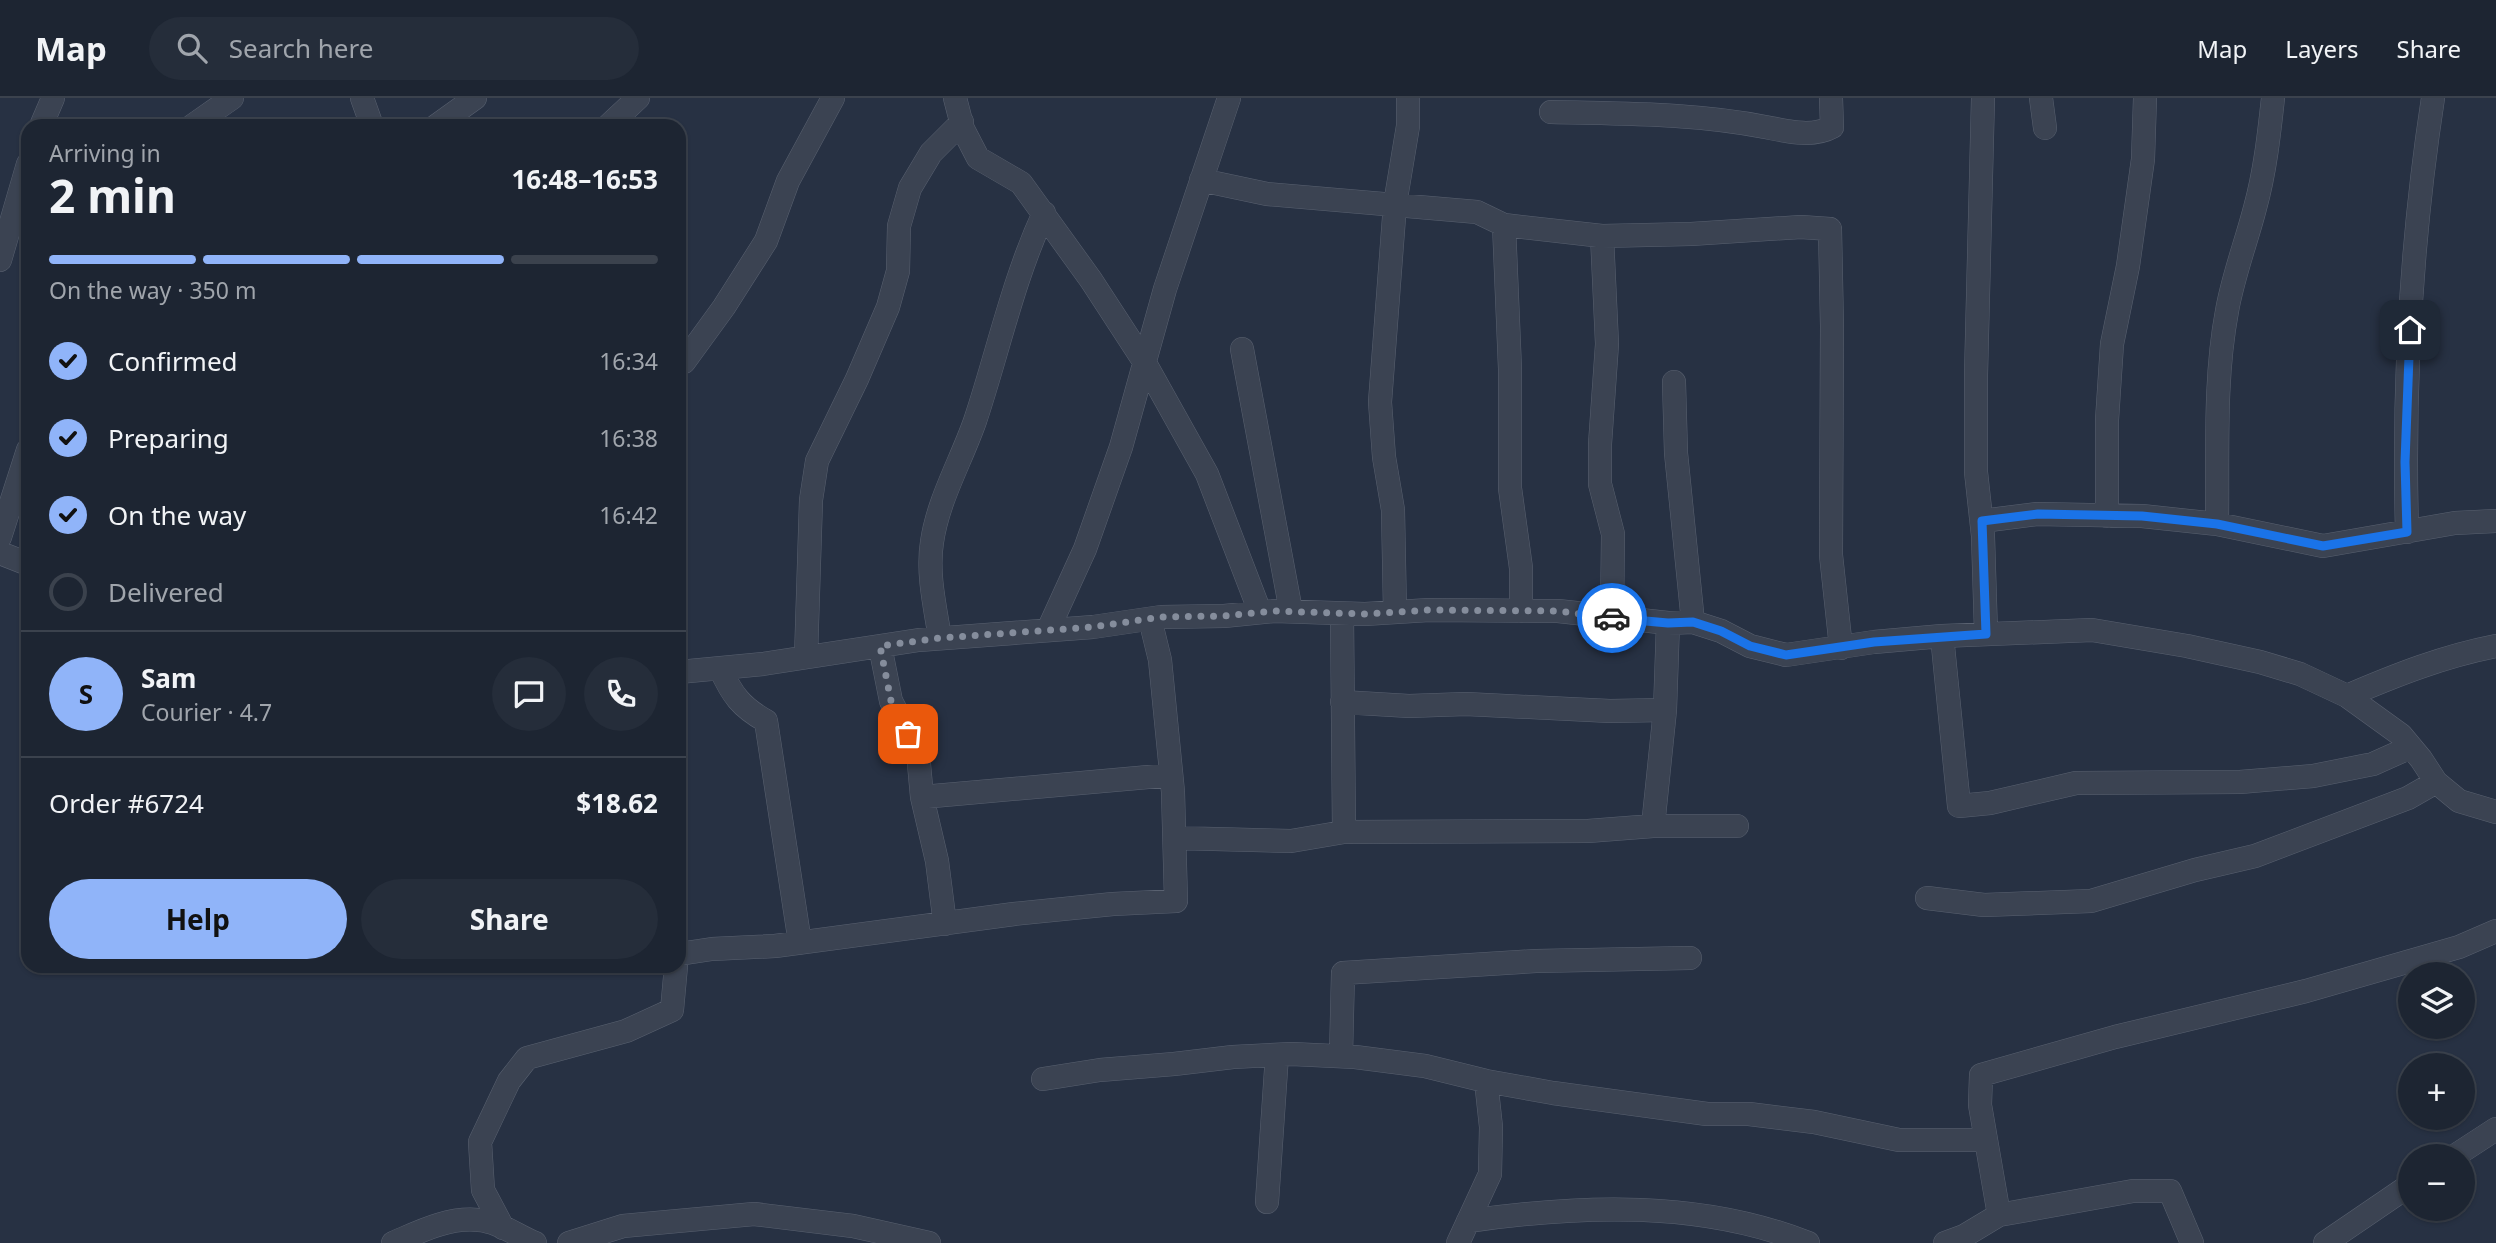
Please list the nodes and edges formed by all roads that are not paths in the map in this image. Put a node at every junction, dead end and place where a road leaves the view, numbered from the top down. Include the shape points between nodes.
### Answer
1 (53, 98) edge
2 (232, 98) edge
3 (362, 98) edge
4 (475, 98) edge
5 (638, 98) edge
6 (832, 98) edge
7 (955, 98) edge
8 (1228, 98) edge
9 (1408, 98) edge
10 (1830, 98) edge
11 (1983, 98) edge
12 (2041, 98) edge
13 (2145, 98) edge
14 (2273, 98) edge
15 (2433, 98) edge
16 (1551, 112) dead end
17 (44, 119) edge
18 (202, 119) edge
19 (370, 119) edge
20 (446, 119) edge
21 (616, 119) edge
22 (962, 122) junction
23 (2045, 128) dead end
24 (1201, 180) junction
25 (21, 188) edge
26 (1395, 204) junction
27 (1044, 214) junction
28 (1504, 225) junction
29 (1602, 236) junction
30 (0, 260) edge
31 (1242, 349) dead end
32 (686, 359) edge
33 (1145, 363) junction
34 (1674, 382) dead end
35 (21, 472) edge
36 (2107, 516) junction
37 (1982, 521) junction
38 (2496, 521) edge
39 (2217, 524) junction
40 (2407, 532) junction
41 (0, 537) edge
42 (0, 553) edge
43 (21, 561) edge
44 (1291, 611) junction
45 (1521, 611) junction
46 (1259, 612) junction
47 (1395, 612) junction
48 (1342, 614) junction
49 (1612, 618) junction
50 (1150, 619) junction
51 (1693, 622) junction
52 (1668, 623) junction
53 (1048, 630) junction
54 (1986, 634) junction
55 (1942, 636) junction
56 (940, 638) junction
57 (880, 646) junction
58 (2496, 646) edge
59 (1841, 648) junction
60 (806, 657) junction
61 (720, 668) junction
62 (686, 671) edge
63 (2347, 696) junction
64 (1342, 702) junction
65 (1665, 710) junction
66 (2411, 747) junction
67 (1171, 775) junction
68 (2436, 782) junction
69 (922, 797) junction
70 (2496, 812) edge
71 (1653, 826) junction
72 (1737, 826) dead end
73 (1344, 832) junction
74 (1175, 838) junction
75 (1927, 898) dead end
76 (945, 924) junction
77 (2496, 931) edge
78 (800, 943) junction
79 (686, 953) edge
80 (1690, 958) dead end
81 (675, 973) edge
82 (1277, 1055) junction
83 (1341, 1056) junction
84 (1043, 1080) dead end
85 (1486, 1081) junction
86 (2496, 1129) edge
87 (1986, 1140) junction
88 (2473, 1144) edge
89 (2398, 1193) edge
90 (1267, 1202) dead end
91 (1999, 1215) junction
92 (1468, 1221) junction
93 (503, 1228) junction
94 (393, 1243) edge
95 (535, 1243) edge
96 (569, 1243) edge
97 (929, 1243) edge
98 (1458, 1243) edge
99 (1808, 1243) edge
100 (1945, 1243) edge
101 (2192, 1243) edge
102 (2325, 1243) edge

1 - 17 street
2 - 18 street
3 - 19 street
4 - 20 street
5 - 21 street
6 - 32 street via 788,181 766,240
7 - 22 street
8 - 24 street
9 - 26 street
10 - 16 street via 1832,127 1821,134 1653,113
11 - 37 street via 1976,375 1976,472
12 - 23 street
13 - 36 street via 2141,173 2112,344
14 - 39 street via 2255,207 2226,312
15 - 40 street via 2412,284
22 - 27 street via 978,158 1021,183
22 - 60 street via 931,153 910,188 899,226 898,271 888,307 817,461 811,500
24 - 26 street via 1267,194
24 - 33 street
25 - 30 street
26 - 28 street via 1477,212
26 - 47 street via 1380,402 1393,510
27 - 33 street
27 - 56 street via 1026,252 992,369 931,543
28 - 29 street
28 - 45 street via 1510,488 1521,568
29 - 49 street via 1607,344 1600,484 1613,534
29 - 59 street via 1830,229 1831,555
31 - 44 street
33 - 46 street via 1206,474
33 - 53 street via 1089,536
34 - 51 street via 1676,453
35 - 41 street
36 - 37 street via 2038,514
36 - 39 street
37 - 54 street
38 - 40 street
39 - 40 street via 2323,546
42 - 43 street
44 - 46 street
44 - 48 street
45 - 47 street
45 - 49 street
46 - 50 street
47 - 48 street
48 - 64 street
49 - 52 street
50 - 53 street
50 - 67 street via 1160,660
51 - 52 street
51 - 59 street via 1750,646 1786,655
52 - 65 street
53 - 56 street
54 - 55 street
54 - 63 street via 2092,630 2138,637 2260,662
55 - 59 street
55 - 66 street via 1959,806 2076,783 2240,782 2313,776 2373,764
56 - 57 street
57 - 60 street
57 - 69 street via 891,701 918,753
58 - 63 street via 2406,671
60 - 61 street
61 - 62 street
61 - 78 street via 746,710 766,721
63 - 66 street
64 - 65 street
64 - 73 street
65 - 71 street
66 - 68 street
67 - 69 street
67 - 74 street
68 - 70 street via 2459,801
68 - 75 street via 2408,798 2255,856 2091,901 1984,905
69 - 76 street
71 - 72 street
71 - 73 street via 1588,831
73 - 74 street via 1291,841
74 - 76 street via 1176,901
76 - 78 street
77 - 87 street via 2459,947 2306,991 1981,1075
78 - 79 street
80 - 83 street via 1536,961 1343,973
81 - 93 street via 672,1010 626,1031 527,1058 509,1081 480,1142 484,1190
82 - 83 street
82 - 84 street via 1100,1070
82 - 90 street
83 - 85 street via 1424,1066
85 - 87 street via 1707,1114 1814,1122 1899,1140
85 - 92 street via 1490,1174
86 - 88 street
87 - 91 street
89 - 102 street
91 - 100 street
91 - 101 street via 2133,1191 2170,1191
92 - 98 street
92 - 99 street via 1619,1209 1723,1218
93 - 94 street via 479,1220 442,1224
93 - 95 street
96 - 97 street via 623,1226 754,1214 853,1226

